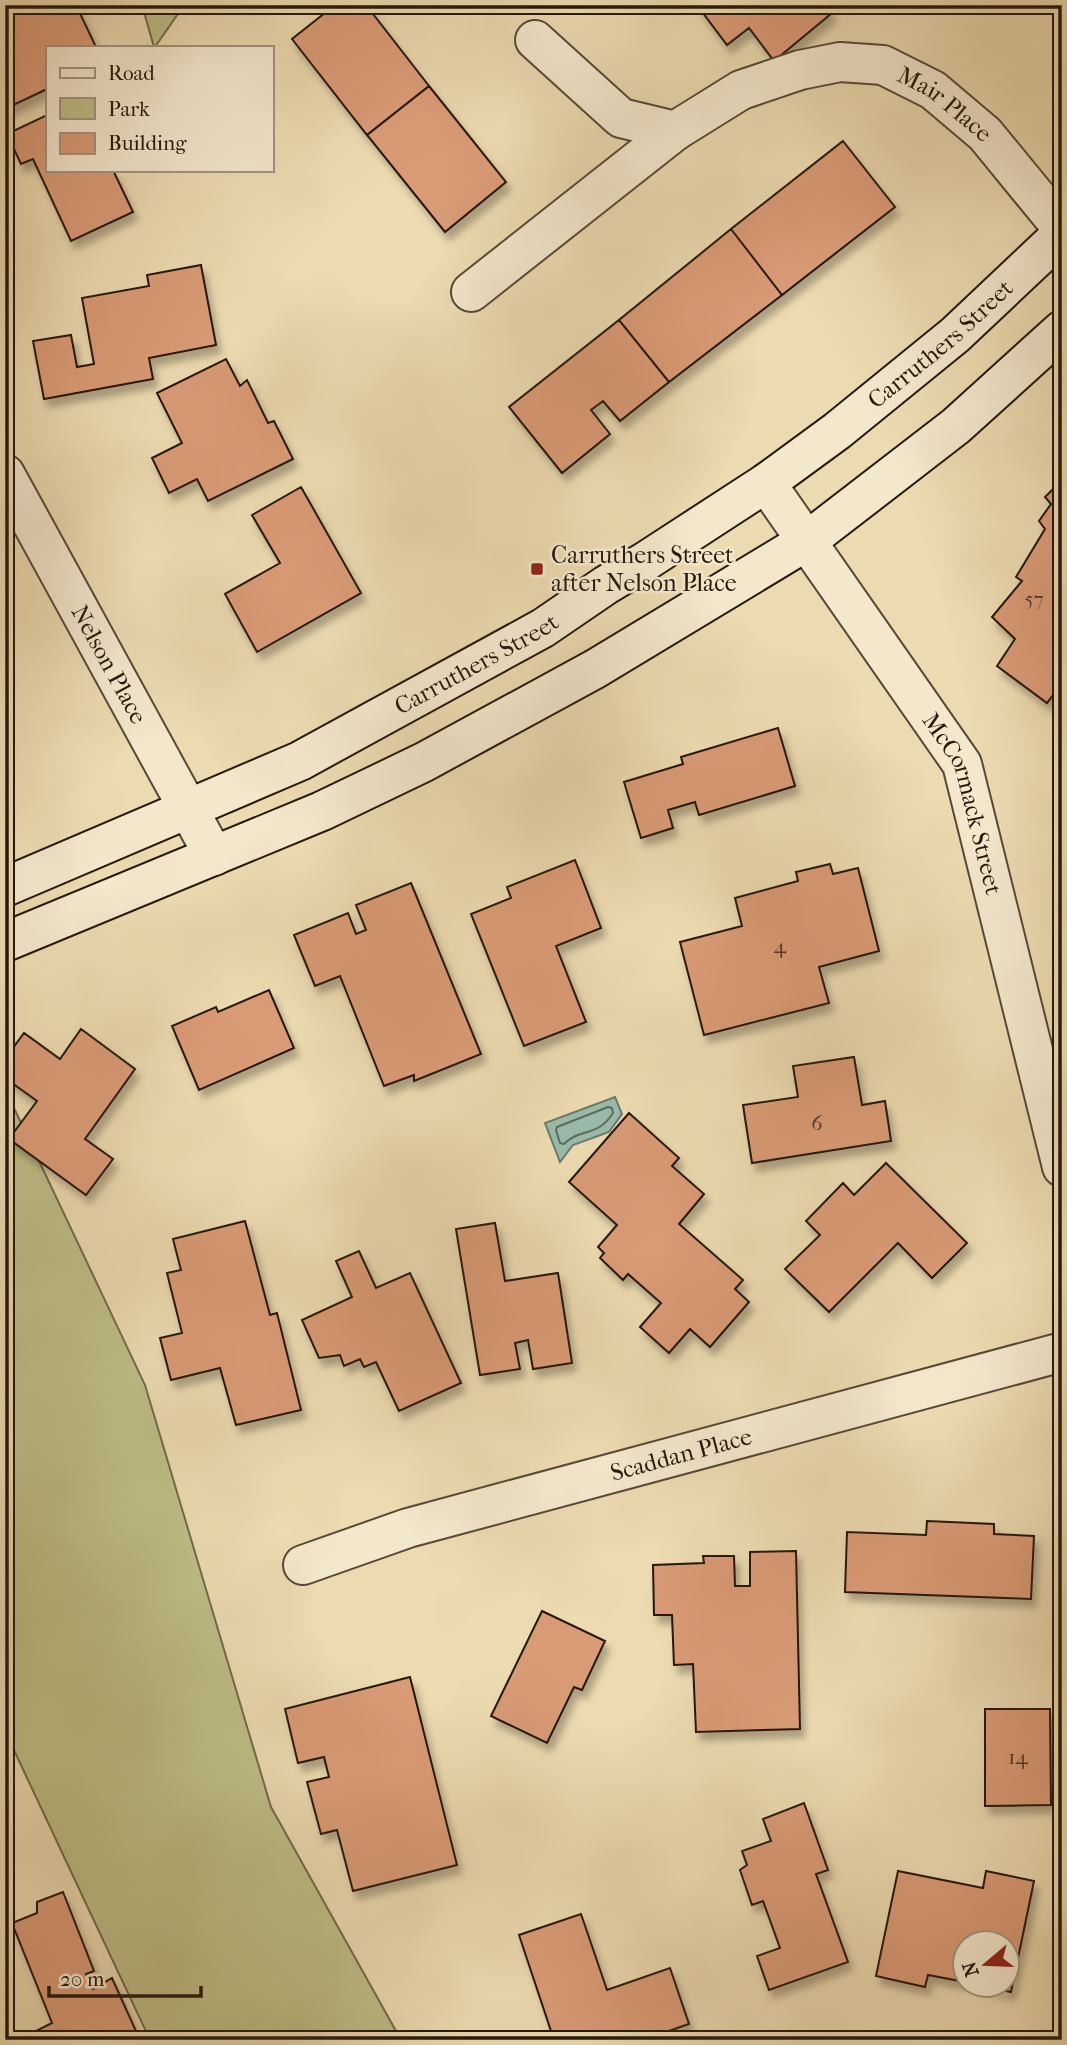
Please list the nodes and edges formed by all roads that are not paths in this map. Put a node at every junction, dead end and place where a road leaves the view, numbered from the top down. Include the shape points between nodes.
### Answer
1 (535, 40) dead end
2 (676, 131) junction
3 (1062, 228) edge
4 (1062, 234) edge
5 (471, 292) dead end
6 (1062, 330) edge
7 (5, 474) edge
8 (766, 483) junction
9 (807, 541) junction
10 (190, 809) junction
11 (215, 856) junction
12 (5, 887) edge
13 (5, 942) edge
14 (1049, 1062) edge
15 (1062, 1167) edge
16 (1062, 1352) edge
17 (303, 1565) dead end

1 - 2 street via 621,118
2 - 3 street, Mair Place via 741,90 800,70 840,62 883,65 933,90 985,134
2 - 5 street, Mair Place
4 - 8 street, Carruthers Street via 955,335
6 - 9 street via 957,426
7 - 10 street, Nelson Place
8 - 9 street, McCormack Street
8 - 10 street, Carruthers Street via 542,628 300,761
9 - 11 street via 595,669 424,762
9 - 14 street, McCormack Street via 962,764
10 - 11 street, Nelson Place
10 - 12 street, Carruthers Street
11 - 13 street
14 - 15 street, McCormack Street
16 - 17 street, Scaddan Place via 408,1528

